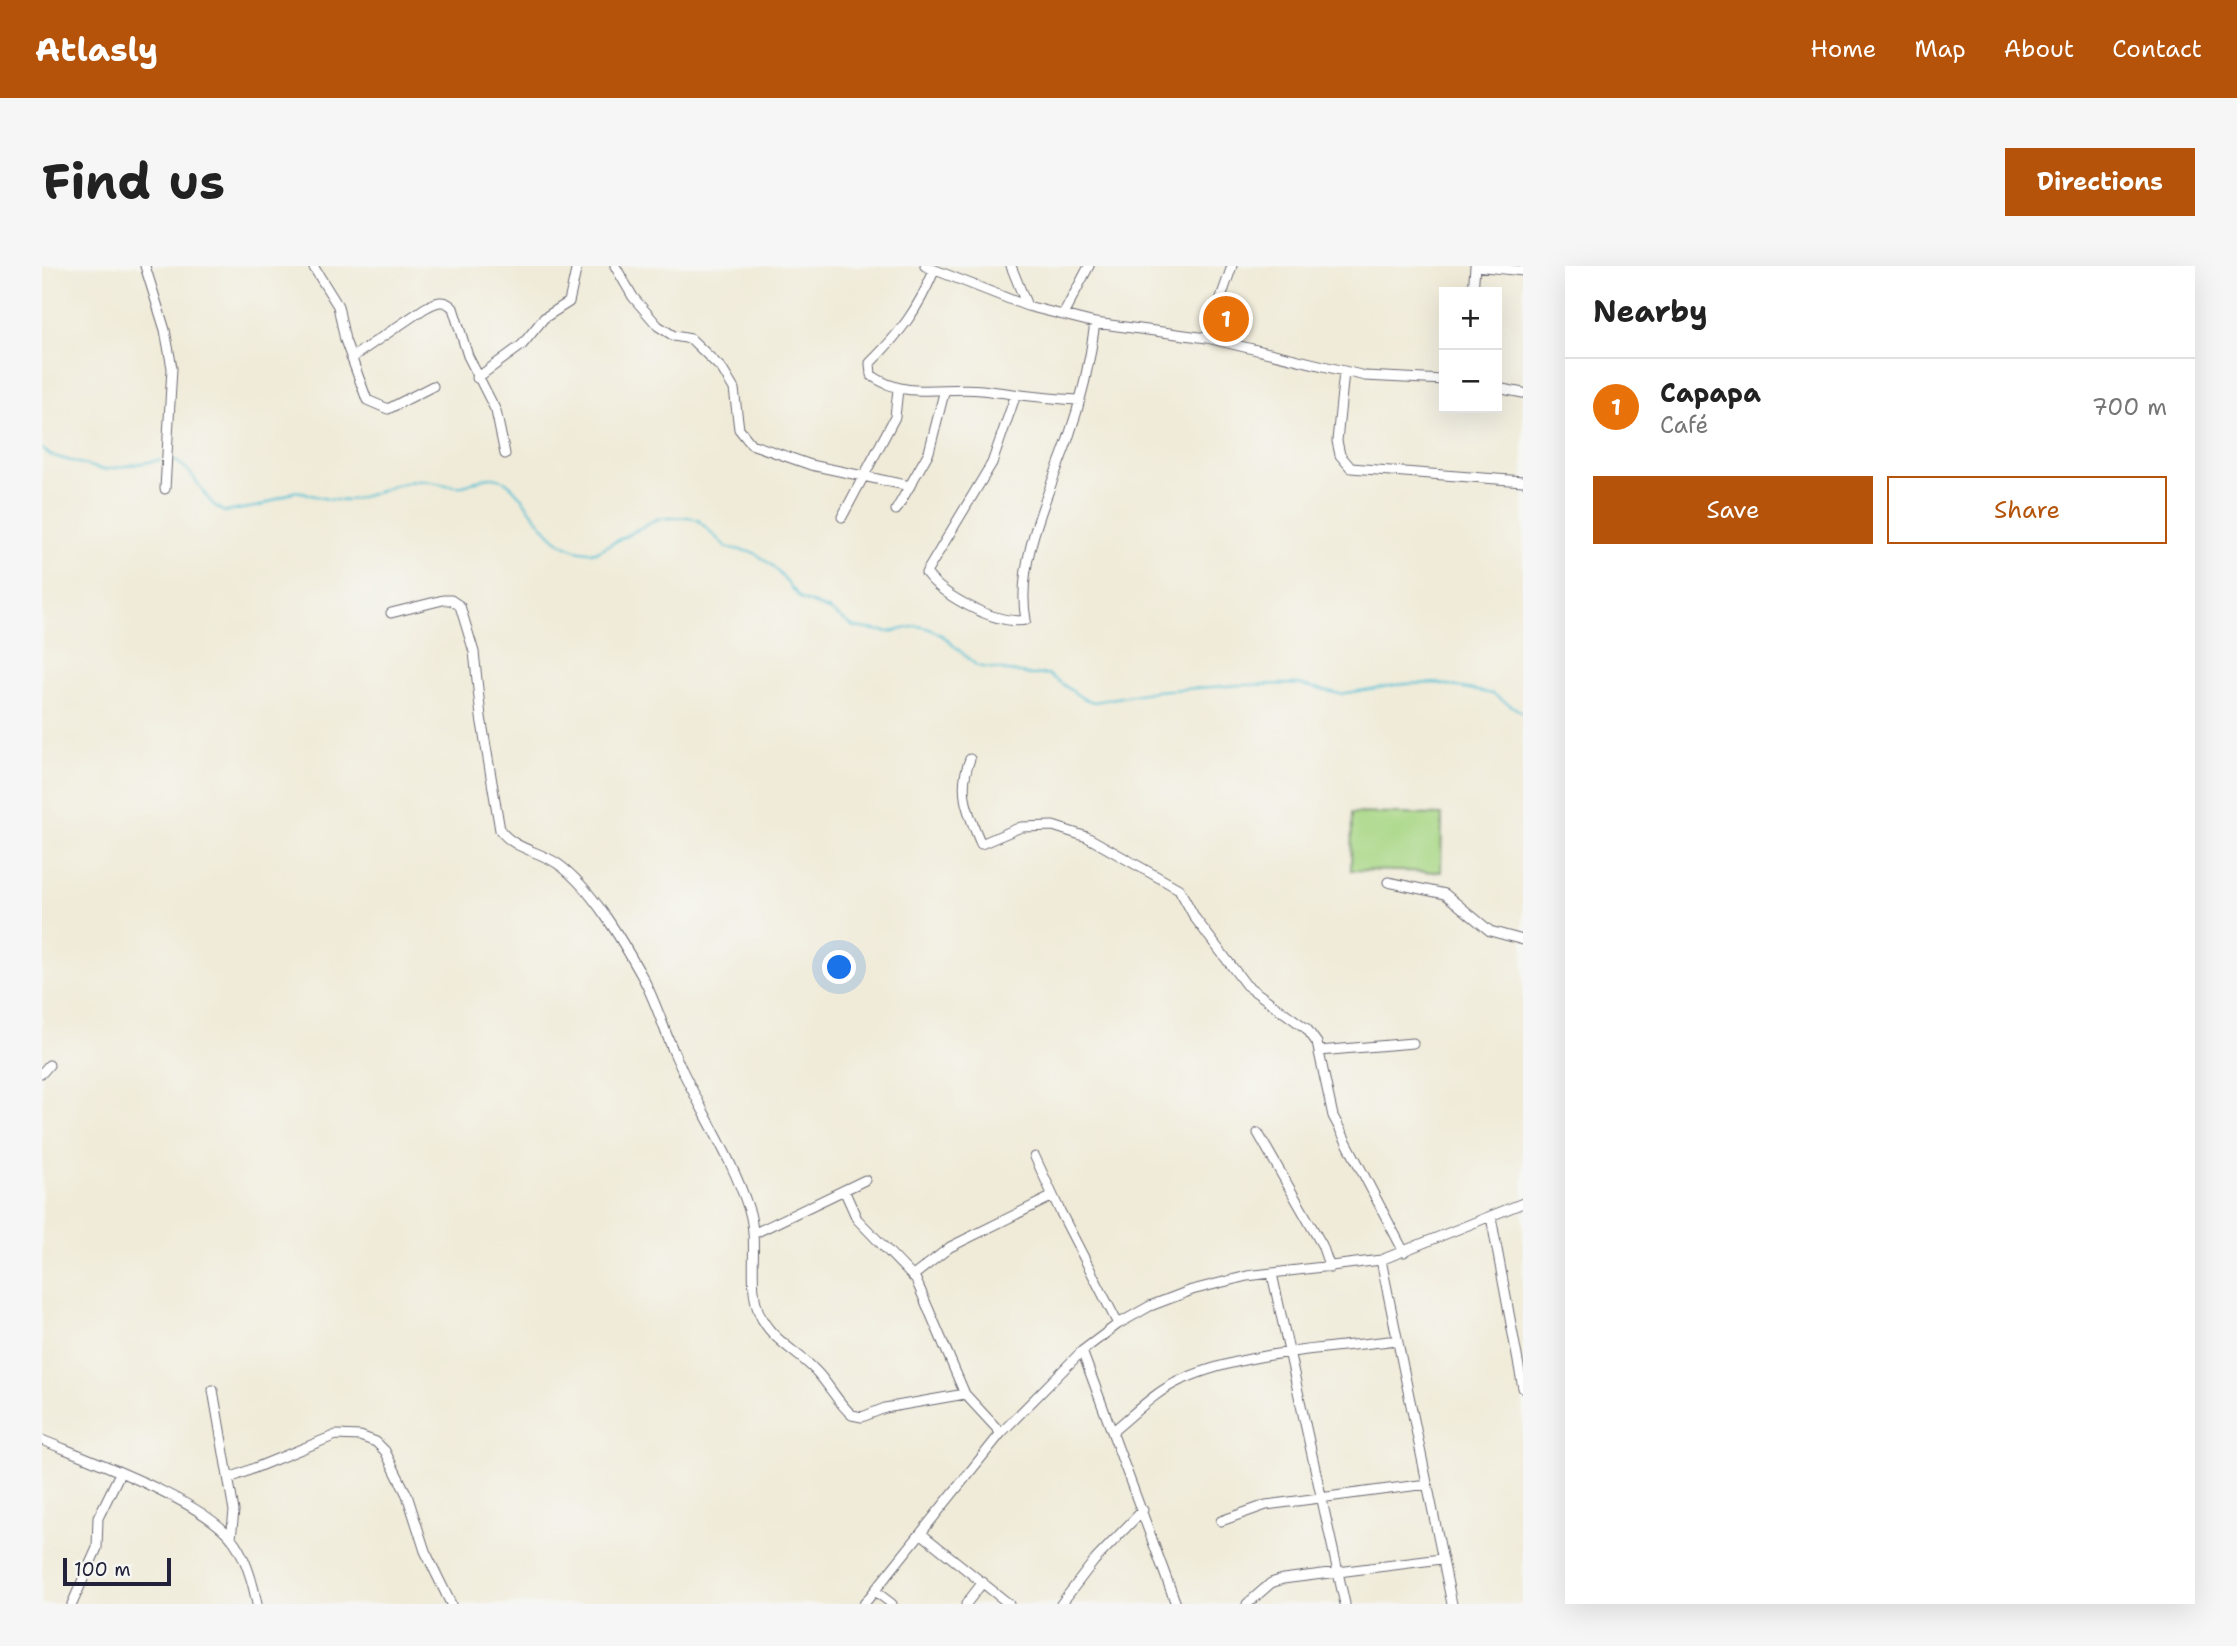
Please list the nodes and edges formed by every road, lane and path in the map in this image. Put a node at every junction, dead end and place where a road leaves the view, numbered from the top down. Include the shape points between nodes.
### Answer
1 (145, 266) edge
2 (313, 266) edge
3 (577, 266) edge
4 (615, 266) edge
5 (1011, 266) edge
6 (1089, 266) edge
7 (1232, 266) edge
8 (929, 268) edge
9 (1523, 271) edge
10 (1473, 287) edge
11 (1027, 306) junction
12 (1063, 315) junction
13 (1095, 323) junction
14 (1207, 338) junction
15 (351, 359) junction
16 (1344, 372) junction
17 (477, 378) junction
18 (1439, 380) edge
19 (433, 386) dead end
20 (898, 389) junction
21 (1502, 389) edge
22 (944, 393) junction
23 (1523, 393) edge
24 (1015, 397) junction
25 (1080, 400) junction
26 (505, 454) dead end
27 (863, 476) junction
28 (1523, 481) edge
29 (910, 486) junction
30 (165, 489) dead end
31 (896, 510) dead end
32 (842, 517) dead end
33 (391, 612) dead end
34 (970, 759) dead end
35 (1388, 882) dead end
36 (1523, 940) edge
37 (1413, 1043) dead end
38 (1319, 1051) junction
39 (49, 1065) dead end
40 (42, 1073) edge
41 (1258, 1133) dead end
42 (1035, 1157) dead end
43 (865, 1180) dead end
44 (844, 1190) junction
45 (1053, 1196) junction
46 (1523, 1203) edge
47 (1490, 1216) junction
48 (755, 1233) junction
49 (1404, 1252) junction
50 (1381, 1260) junction
51 (1330, 1268) junction
52 (1272, 1274) junction
53 (913, 1276) junction
54 (1118, 1324) junction
55 (1398, 1340) junction
56 (1082, 1351) junction
57 (1292, 1353) junction
58 (1523, 1388) edge
59 (213, 1390) dead end
60 (965, 1394) junction
61 (1113, 1431) junction
62 (1001, 1433) junction
63 (42, 1440) edge
64 (120, 1472) junction
65 (230, 1478) junction
66 (1427, 1485) junction
67 (1322, 1500) junction
68 (1143, 1510) junction
69 (1222, 1521) dead end
70 (923, 1535) junction
71 (231, 1538) junction
72 (1441, 1559) junction
73 (1338, 1572) junction
74 (983, 1582) junction
75 (875, 1591) junction
76 (72, 1604) edge
77 (257, 1604) edge
78 (451, 1604) edge
79 (864, 1604) edge
80 (892, 1604) edge
81 (966, 1604) edge
82 (1009, 1604) edge
83 (1061, 1604) edge
84 (1176, 1604) edge
85 (1247, 1604) edge
86 (1345, 1604) edge
87 (1452, 1604) edge

1 - 30 street via 172,368
2 - 15 street via 338,306
3 - 17 street via 569,302 544,318 522,345
4 - 27 street via 633,298 658,326 691,340 722,369 734,389 739,429 751,444
5 - 11 street
6 - 12 street
7 - 14 street
8 - 11 street
8 - 20 street via 910,320 868,369 880,382
9 - 10 street via 1475,266
11 - 12 street
12 - 13 street
13 - 14 street
13 - 25 street
14 - 16 street
15 - 17 street via 443,301 453,308
15 - 19 street via 368,400 376,405 395,407
16 - 18 street
16 - 28 street via 1337,441 1340,455 1351,468
17 - 26 street via 496,411
20 - 22 street
20 - 27 street via 895,417
21 - 23 street
22 - 24 street via 979,390
22 - 29 street via 929,452
24 - 25 street
24 - 25 street via 992,463 926,573 973,608 1010,623 1026,620 1022,583
27 - 29 street
27 - 32 street
29 - 31 street
33 - 48 street via 443,600 460,606 474,652 500,830 508,841 575,877 613,930 660,1011 676,1056 721,1141
34 - 38 street via 962,790 981,844 1021,827 1053,826 1087,837 1156,873 1179,889 1246,985 1307,1029
35 - 36 street via 1445,894 1490,931
37 - 38 street
38 - 49 street via 1333,1116
39 - 40 street
41 - 51 street via 1322,1245
42 - 45 street
43 - 44 street
44 - 48 street
44 - 53 street via 857,1219
45 - 53 street via 950,1247
45 - 54 street
46 - 47 street
47 - 49 street
47 - 58 street
48 - 60 street via 755,1289 762,1319 786,1347 817,1371 852,1415 862,1417 885,1408
49 - 50 street
50 - 51 street
50 - 55 street
51 - 52 street
52 - 54 street via 1192,1290
52 - 57 street
53 - 60 street
54 - 56 street
55 - 57 street
55 - 66 street
56 - 61 street
56 - 62 street
57 - 61 street via 1228,1364 1180,1380
57 - 67 street
59 - 65 street
60 - 62 street
61 - 68 street
62 - 70 street
63 - 64 street
64 - 71 street via 219,1525
64 - 76 street via 98,1518 97,1548
65 - 71 street
65 - 78 street via 337,1435 376,1442 407,1496 425,1552
66 - 67 street
66 - 72 street
67 - 69 street via 1266,1505
67 - 73 street
68 - 83 street
68 - 84 street
70 - 74 street
70 - 75 street
71 - 77 street via 246,1562
72 - 73 street
72 - 87 street
73 - 85 street via 1271,1583
73 - 86 street
74 - 81 street
74 - 82 street
75 - 79 street
75 - 80 street

